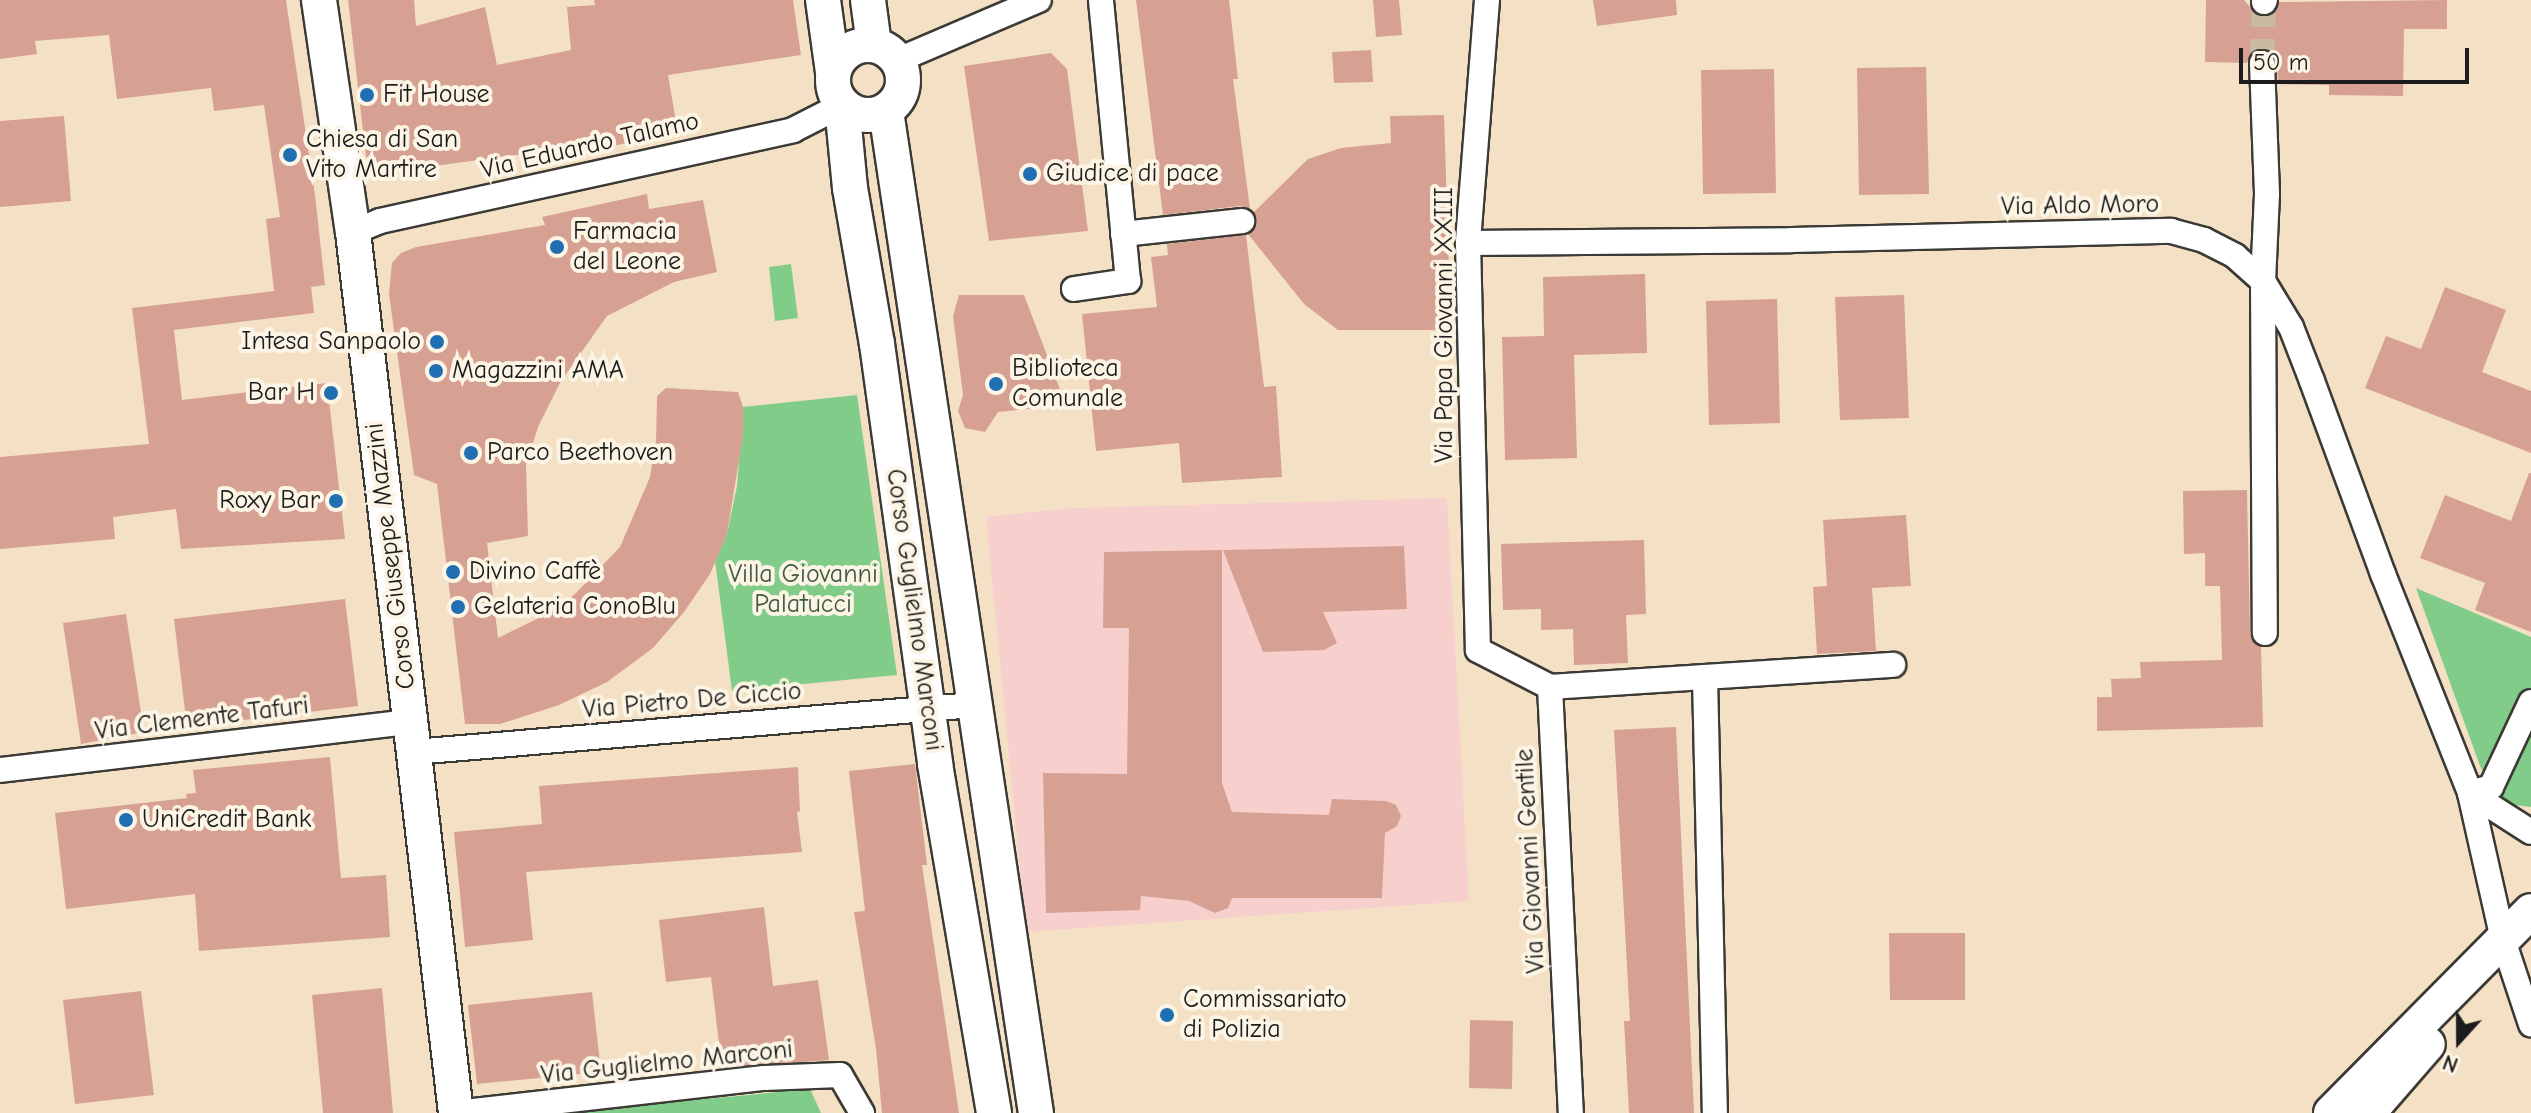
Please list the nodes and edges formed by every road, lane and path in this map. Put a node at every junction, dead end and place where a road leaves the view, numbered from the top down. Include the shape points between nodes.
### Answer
1 (319, 0) edge
2 (823, 0) edge
3 (868, 0) edge
4 (1039, 0) edge
5 (1101, 0) edge
6 (1487, 0) edge
7 (886, 52) junction
8 (2262, 63) tunnel mouth
9 (833, 72) junction
10 (842, 105) junction
11 (886, 111) junction
12 (793, 130) junction
13 (846, 140) junction
14 (1242, 221) dead end
15 (353, 232) junction
16 (1123, 234) junction
17 (1468, 243) junction
18 (907, 261) junction
19 (864, 270) junction
20 (2263, 281) junction
21 (1074, 289) dead end
22 (2265, 633) dead end
23 (1893, 665) dead end
24 (1705, 677) junction
25 (1550, 687) junction
26 (2531, 702) edge
27 (974, 705) junction
28 (927, 711) junction
29 (412, 737) junction
30 (0, 770) edge
31 (2470, 793) junction
32 (2531, 832) edge
33 (2531, 911) edge
34 (2503, 940) junction
35 (2531, 1024) edge
36 (456, 1113) edge
37 (862, 1113) edge
38 (994, 1113) edge
39 (1036, 1113) edge
40 (1571, 1113) edge
41 (1715, 1113) edge
42 (2331, 1113) edge
43 (2368, 1113) edge

1 - 15 street, Corso Giuseppe Mazzini
2 - 9 street
3 - 7 street
4 - 7 street
5 - 16 street
6 - 17 street, Via Papa Giovanni XXIII
7 - 9 street via 853,47
7 - 11 street via 904,82
8 - 20 street via 2267,194
9 - 10 street
10 - 11 street via 863,115
10 - 12 street, Via Eduardo Talamo
10 - 13 street, Corso Guglielmo Marconi
11 - 18 street, Corso Guglielmo Marconi
12 - 13 street, Via Eduardo Talamo
12 - 15 street, Via Eduardo Talamo via 380,221
13 - 19 street, Corso Guglielmo Marconi
14 - 16 street
15 - 29 street, Corso Giuseppe Mazzini
16 - 21 street via 1128,281
17 - 20 street, Via Aldo Moro via 2171,231 2235,256
17 - 25 street, Via Papa Giovanni XXIII via 1478,650
18 - 19 street
18 - 27 street, Corso Guglielmo Marconi
19 - 28 street, Corso Guglielmo Marconi
20 - 22 street
20 - 31 street, Via Aldo Moro via 2291,327
23 - 24 street
24 - 25 street
24 - 41 street
25 - 40 street, Via Giovanni Gentile
26 - 31 street via 2491,787
27 - 28 street, Via Pietro De Ciccio
27 - 39 street, Corso Guglielmo Marconi
28 - 29 street, Via Pietro De Ciccio
28 - 38 street, Corso Guglielmo Marconi
29 - 30 street, Via Clemente Tafuri
29 - 36 street, Corso Giuseppe Mazzini
31 - 32 street
31 - 34 street, Via Aldo Moro
33 - 34 street
34 - 35 street, Via Aldo Moro
34 - 42 street
34 - 43 street via 2468,999
36 - 37 street, Via Guglielmo Marconi via 764,1078 840,1075

